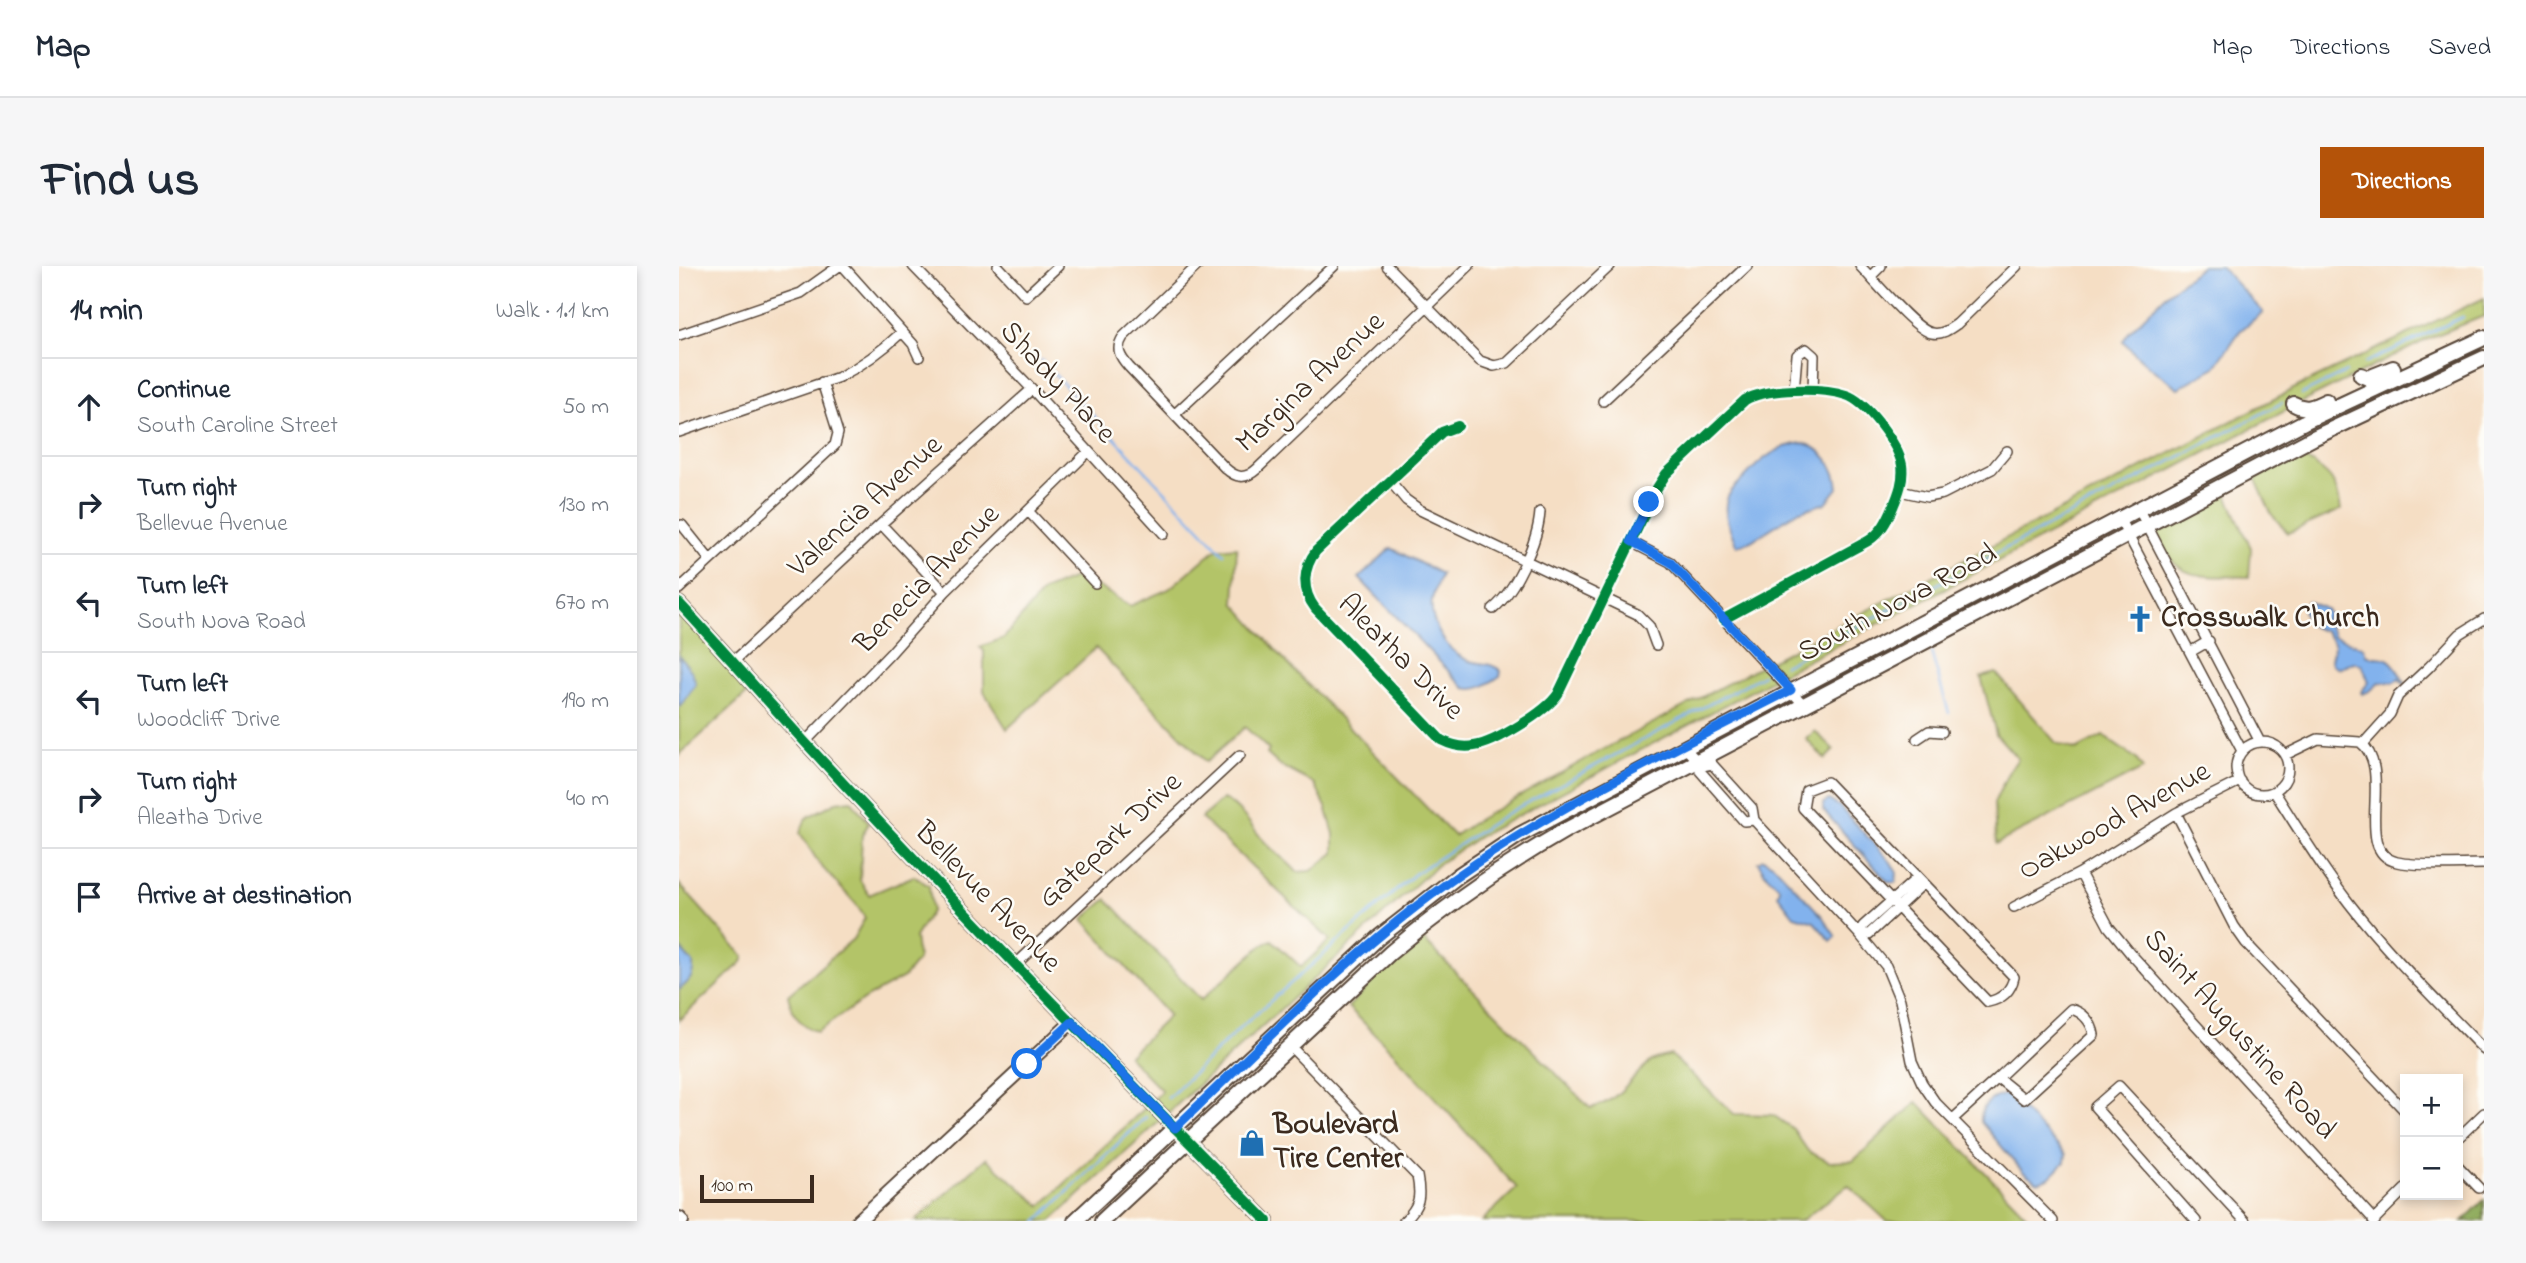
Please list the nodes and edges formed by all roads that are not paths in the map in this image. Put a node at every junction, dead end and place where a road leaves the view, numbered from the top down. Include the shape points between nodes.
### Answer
1 (841, 266) edge
2 (913, 266) edge
3 (998, 266) edge
4 (1058, 266) edge
5 (1198, 266) edge
6 (1334, 266) edge
7 (1387, 266) edge
8 (1469, 266) edge
9 (1609, 266) edge
10 (1747, 266) edge
11 (1860, 266) edge
12 (1881, 266) edge
13 (2017, 266) edge
14 (1870, 276) junction
15 (1426, 307) junction
16 (902, 332) junction
17 (679, 335) edge
18 (2483, 340) edge
19 (2457, 349) junction
20 (919, 357) dead end
21 (2484, 358) edge
22 (2361, 375) dead end
23 (822, 382) junction
24 (1032, 389) junction
25 (1794, 391) junction
26 (1812, 391) junction
27 (2364, 393) junction
28 (1603, 401) dead end
29 (2294, 404) dead end
30 (1175, 414) junction
31 (1458, 426) dead end
32 (679, 432) edge
33 (2007, 451) dead end
34 (1088, 452) junction
35 (1389, 481) junction
36 (1900, 491) junction
37 (2138, 508) junction
38 (1029, 512) junction
39 (1540, 512) dead end
40 (2119, 518) junction
41 (881, 524) junction
42 (681, 525) dead end
43 (2147, 525) junction
44 (1164, 534) dead end
45 (2128, 535) junction
46 (1631, 541) junction
47 (710, 560) junction
48 (1525, 561) junction
49 (1094, 583) dead end
50 (679, 589) edge
51 (945, 592) junction
52 (1604, 597) junction
53 (1960, 602) junction
54 (679, 603) edge
55 (1493, 609) dead end
56 (1968, 618) junction
57 (1724, 619) junction
58 (2484, 619) edge
59 (2209, 641) junction
60 (1656, 645) dead end
61 (2190, 652) junction
62 (734, 661) junction
63 (1791, 690) junction
64 (1804, 705) junction
65 (1942, 732) dead end
66 (1917, 739) dead end
67 (805, 742) junction
68 (2260, 742) junction
69 (2363, 744) junction
70 (1683, 746) junction
71 (2242, 751) junction
72 (1240, 755) dead end
73 (2285, 755) junction
74 (1700, 763) junction
75 (2240, 781) junction
76 (2274, 791) junction
77 (2176, 813) junction
78 (1491, 853) junction
79 (2484, 864) edge
80 (1501, 869) junction
81 (2080, 873) junction
82 (1921, 880) junction
83 (1894, 905) junction
84 (2014, 907) dead end
85 (1860, 935) junction
86 (1016, 964) junction
87 (1072, 1022) junction
88 (1290, 1046) junction
89 (2484, 1051) edge
90 (1998, 1078) junction
91 (2400, 1106) edge
92 (2484, 1113) edge
93 (1953, 1119) junction
94 (1175, 1128) junction
95 (2460, 1137) edge
96 (1188, 1141) junction
97 (2463, 1171) edge
98 (2479, 1188) dead end
99 (2400, 1194) edge
100 (857, 1221) edge
101 (1075, 1221) edge
102 (1102, 1221) edge
103 (1267, 1221) edge
104 (1404, 1221) edge
105 (2053, 1221) edge
106 (2196, 1221) edge
107 (2245, 1221) edge
108 (2374, 1221) edge

1 - 16 street
1 - 17 street via 801,293
2 - 24 street, Shady Place
3 - 4 street via 1026,296
5 - 30 street via 1119,344 1129,367
6 - 30 street
7 - 15 street
8 - 15 street, Margina Avenue
9 - 15 street via 1507,363 1494,366 1480,361
10 - 28 street
11 - 14 street
12 - 14 street
13 - 14 street via 1947,331 1936,334 1919,328
15 - 30 street, Margina Avenue via 1247,477 1232,474
16 - 20 street
16 - 23 street via 860,367
18 - 19 main road, South Nova Road
19 - 22 main road via 2439,349 2368,378
19 - 27 main road, South Nova Road
21 - 43 main road, South Nova Road via 2318,436
23 - 32 street
23 - 47 street via 837,442
24 - 34 street, Shady Place
24 - 41 street, Valencia Avenue
25 - 26 street, Aleatha Drive
25 - 26 street via 1797,355 1806,349 1814,356
25 - 46 street, Aleatha Drive via 1752,396 1708,433 1666,474
26 - 36 street, Aleatha Drive via 1847,395 1864,405 1899,454
27 - 29 main road via 2341,394 2311,408
27 - 37 main road, South Nova Road
31 - 35 street, Aleatha Drive via 1442,432
33 - 36 street via 1992,469 1943,494 1927,497
34 - 38 street, Benecia Avenue
34 - 44 street, Shady Place
35 - 48 street via 1412,505
35 - 52 street, Aleatha Drive via 1316,551 1306,569 1306,591 1315,608 1447,743 1480,745 1545,709 1558,694
36 - 57 street, Aleatha Drive via 1888,520 1874,537
37 - 40 main road, South Nova Road
37 - 43 street
38 - 49 street
38 - 51 street, Benecia Avenue
39 - 48 street via 1539,531
40 - 45 street
40 - 53 main road, South Nova Road
41 - 51 street
41 - 62 street, Valencia Avenue
42 - 47 street
43 - 45 main road, South Nova Road
43 - 59 street
45 - 56 main road, South Nova Road
45 - 61 street
46 - 52 street, Aleatha Drive
46 - 57 street via 1670,562
47 - 50 street
48 - 52 street
48 - 55 street via 1505,599
51 - 67 street, Benecia Avenue
52 - 60 street via 1644,620
53 - 56 street
53 - 63 main road, South Nova Road
54 - 62 street, Bellevue Avenue
56 - 64 main road, South Nova Road
57 - 63 street
58 - 69 street via 2461,634 2398,696 2390,714
59 - 61 street
59 - 68 street
61 - 71 street
62 - 67 street, Bellevue Avenue
63 - 64 street
63 - 70 main road, South Nova Road
64 - 74 main road, South Nova Road
65 - 66 street via 1929,731
67 - 86 street, Bellevue Avenue
68 - 71 street
68 - 73 street via 2276,746
69 - 73 street via 2318,739
69 - 79 street via 2375,768 2375,838 2384,854 2399,862
70 - 74 street
70 - 78 main road, South Nova Road
71 - 75 street via 2236,766
72 - 86 street, Gatepark Drive
73 - 76 street via 2288,774
74 - 80 main road, South Nova Road via 1566,830
74 - 85 street via 1700,771 1744,821 1754,820
75 - 76 street via 2256,793
75 - 77 street, Oakwood Avenue
76 - 89 street via 2350,904
77 - 81 street, Oakwood Avenue
77 - 91 street via 2246,943
78 - 80 street
78 - 94 main road, South Nova Road via 1378,938
80 - 88 main road, South Nova Road via 1399,945
81 - 84 street, Oakwood Avenue
81 - 108 street, Saint Augustine Road via 2109,927 2131,954
82 - 83 street
82 - 83 street via 2014,977 2004,995 1988,1002
82 - 83 street via 1827,782 1807,790 1803,808
83 - 85 street via 1869,934
85 - 93 street via 1886,966 1922,1083
86 - 87 street, Bellevue Avenue
87 - 94 street, Bellevue Avenue
87 - 100 street
88 - 96 main road, South Nova Road
88 - 104 street via 1416,1176 1419,1202
90 - 90 street via 2071,1009 2093,1027 2094,1035 2024,1099
90 - 93 street
92 - 95 street
93 - 105 street
94 - 96 street, Bellevue Avenue
94 - 101 main road, South Nova Road
96 - 102 main road, South Nova Road
96 - 103 street, Bellevue Avenue
97 - 98 street
99 - 108 street
106 - 107 street via 2095,1107 2119,1086

